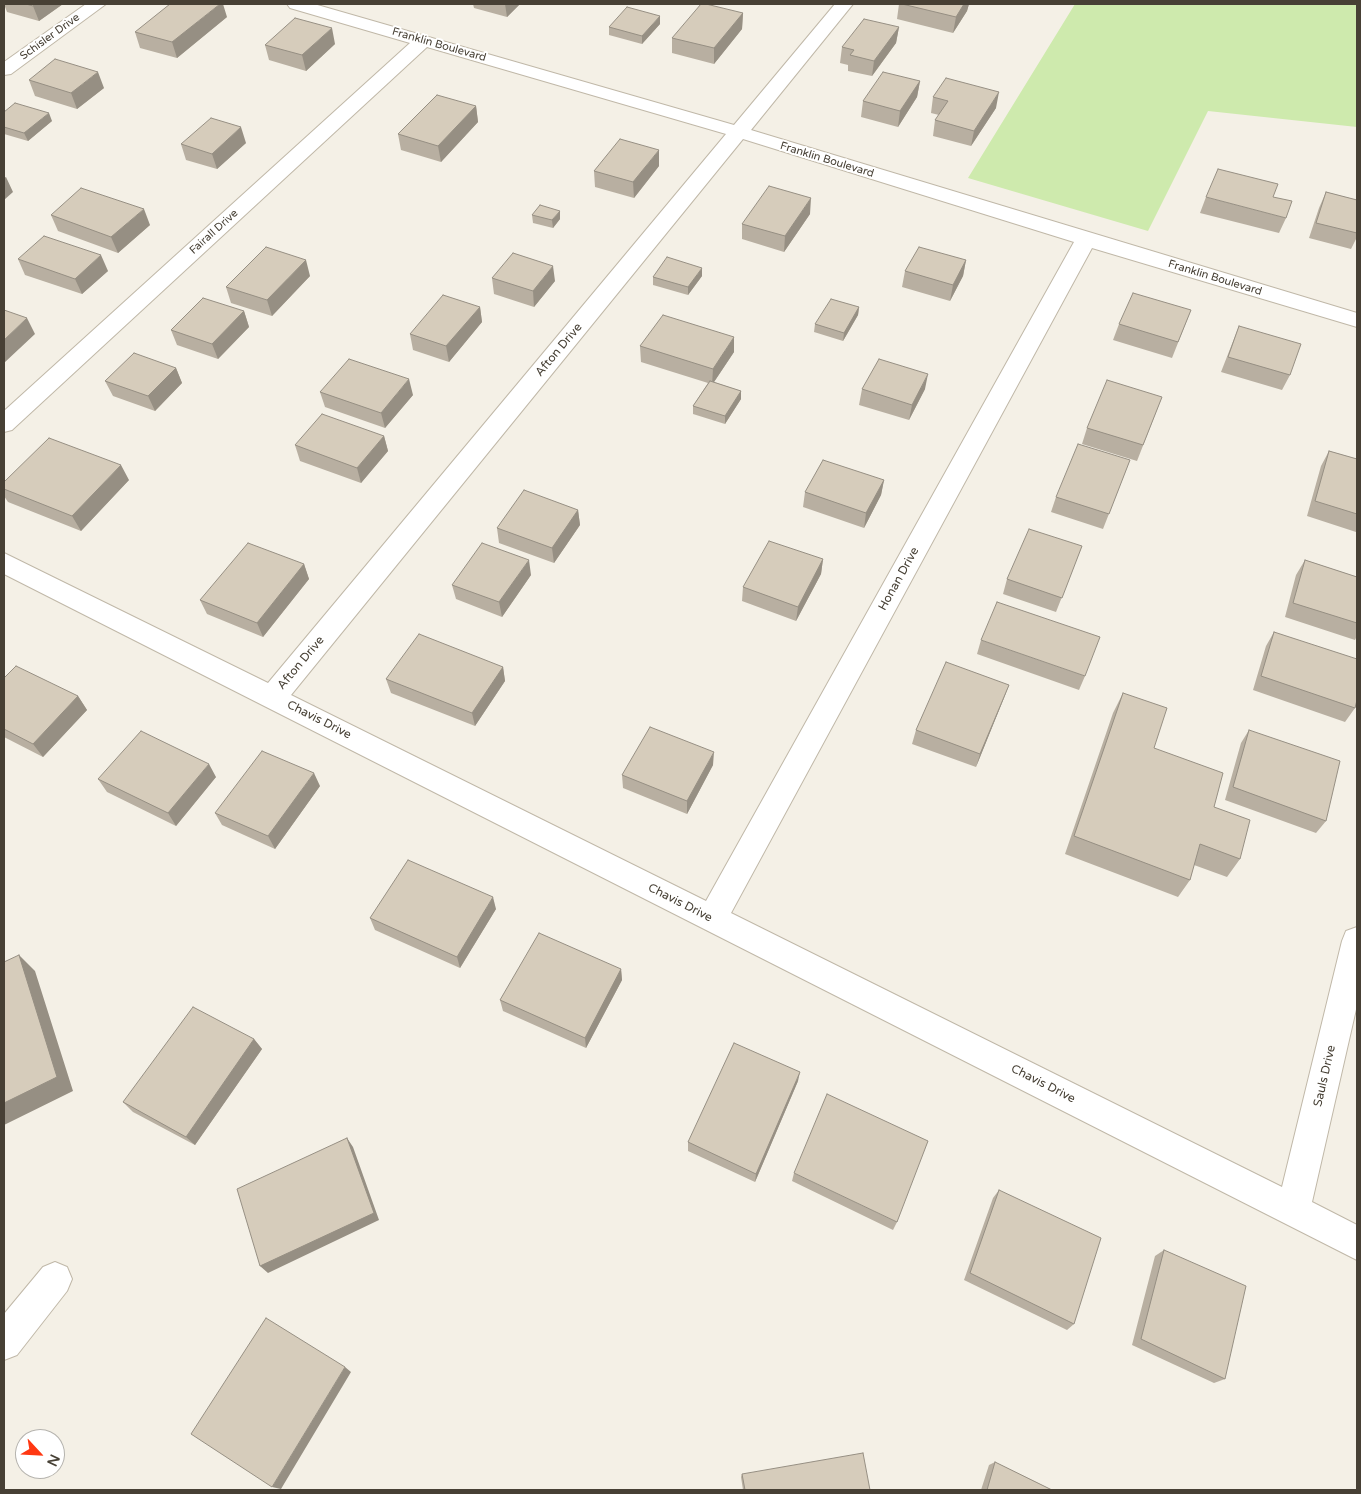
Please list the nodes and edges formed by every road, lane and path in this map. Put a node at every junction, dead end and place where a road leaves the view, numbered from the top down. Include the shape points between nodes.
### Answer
1 (97, 4) edge
2 (296, 4) edge
3 (844, 4) edge
4 (424, 40) junction
5 (4, 70) edge
6 (739, 132) junction
7 (1086, 239) junction
8 (1357, 320) edge
9 (4, 424) edge
10 (4, 563) edge
11 (273, 697) junction
12 (712, 919) junction
13 (1357, 941) edge
14 (1293, 1210) junction
15 (1357, 1243) edge
16 (55, 1279) dead end
17 (4, 1342) edge

1 - 5 street, Schisler Drive
2 - 4 street, Franklin Boulevard
3 - 6 street, Afton Drive
4 - 6 street, Franklin Boulevard
4 - 9 street, Fairall Drive
6 - 7 street, Franklin Boulevard
6 - 11 street, Afton Drive
7 - 8 street, Franklin Boulevard
7 - 12 street, Honan Drive
10 - 11 street, Chavis Drive
11 - 12 street, Chavis Drive
12 - 14 street, Chavis Drive
13 - 14 street, Sauls Drive
14 - 15 street, Chavis Drive
16 - 17 street

